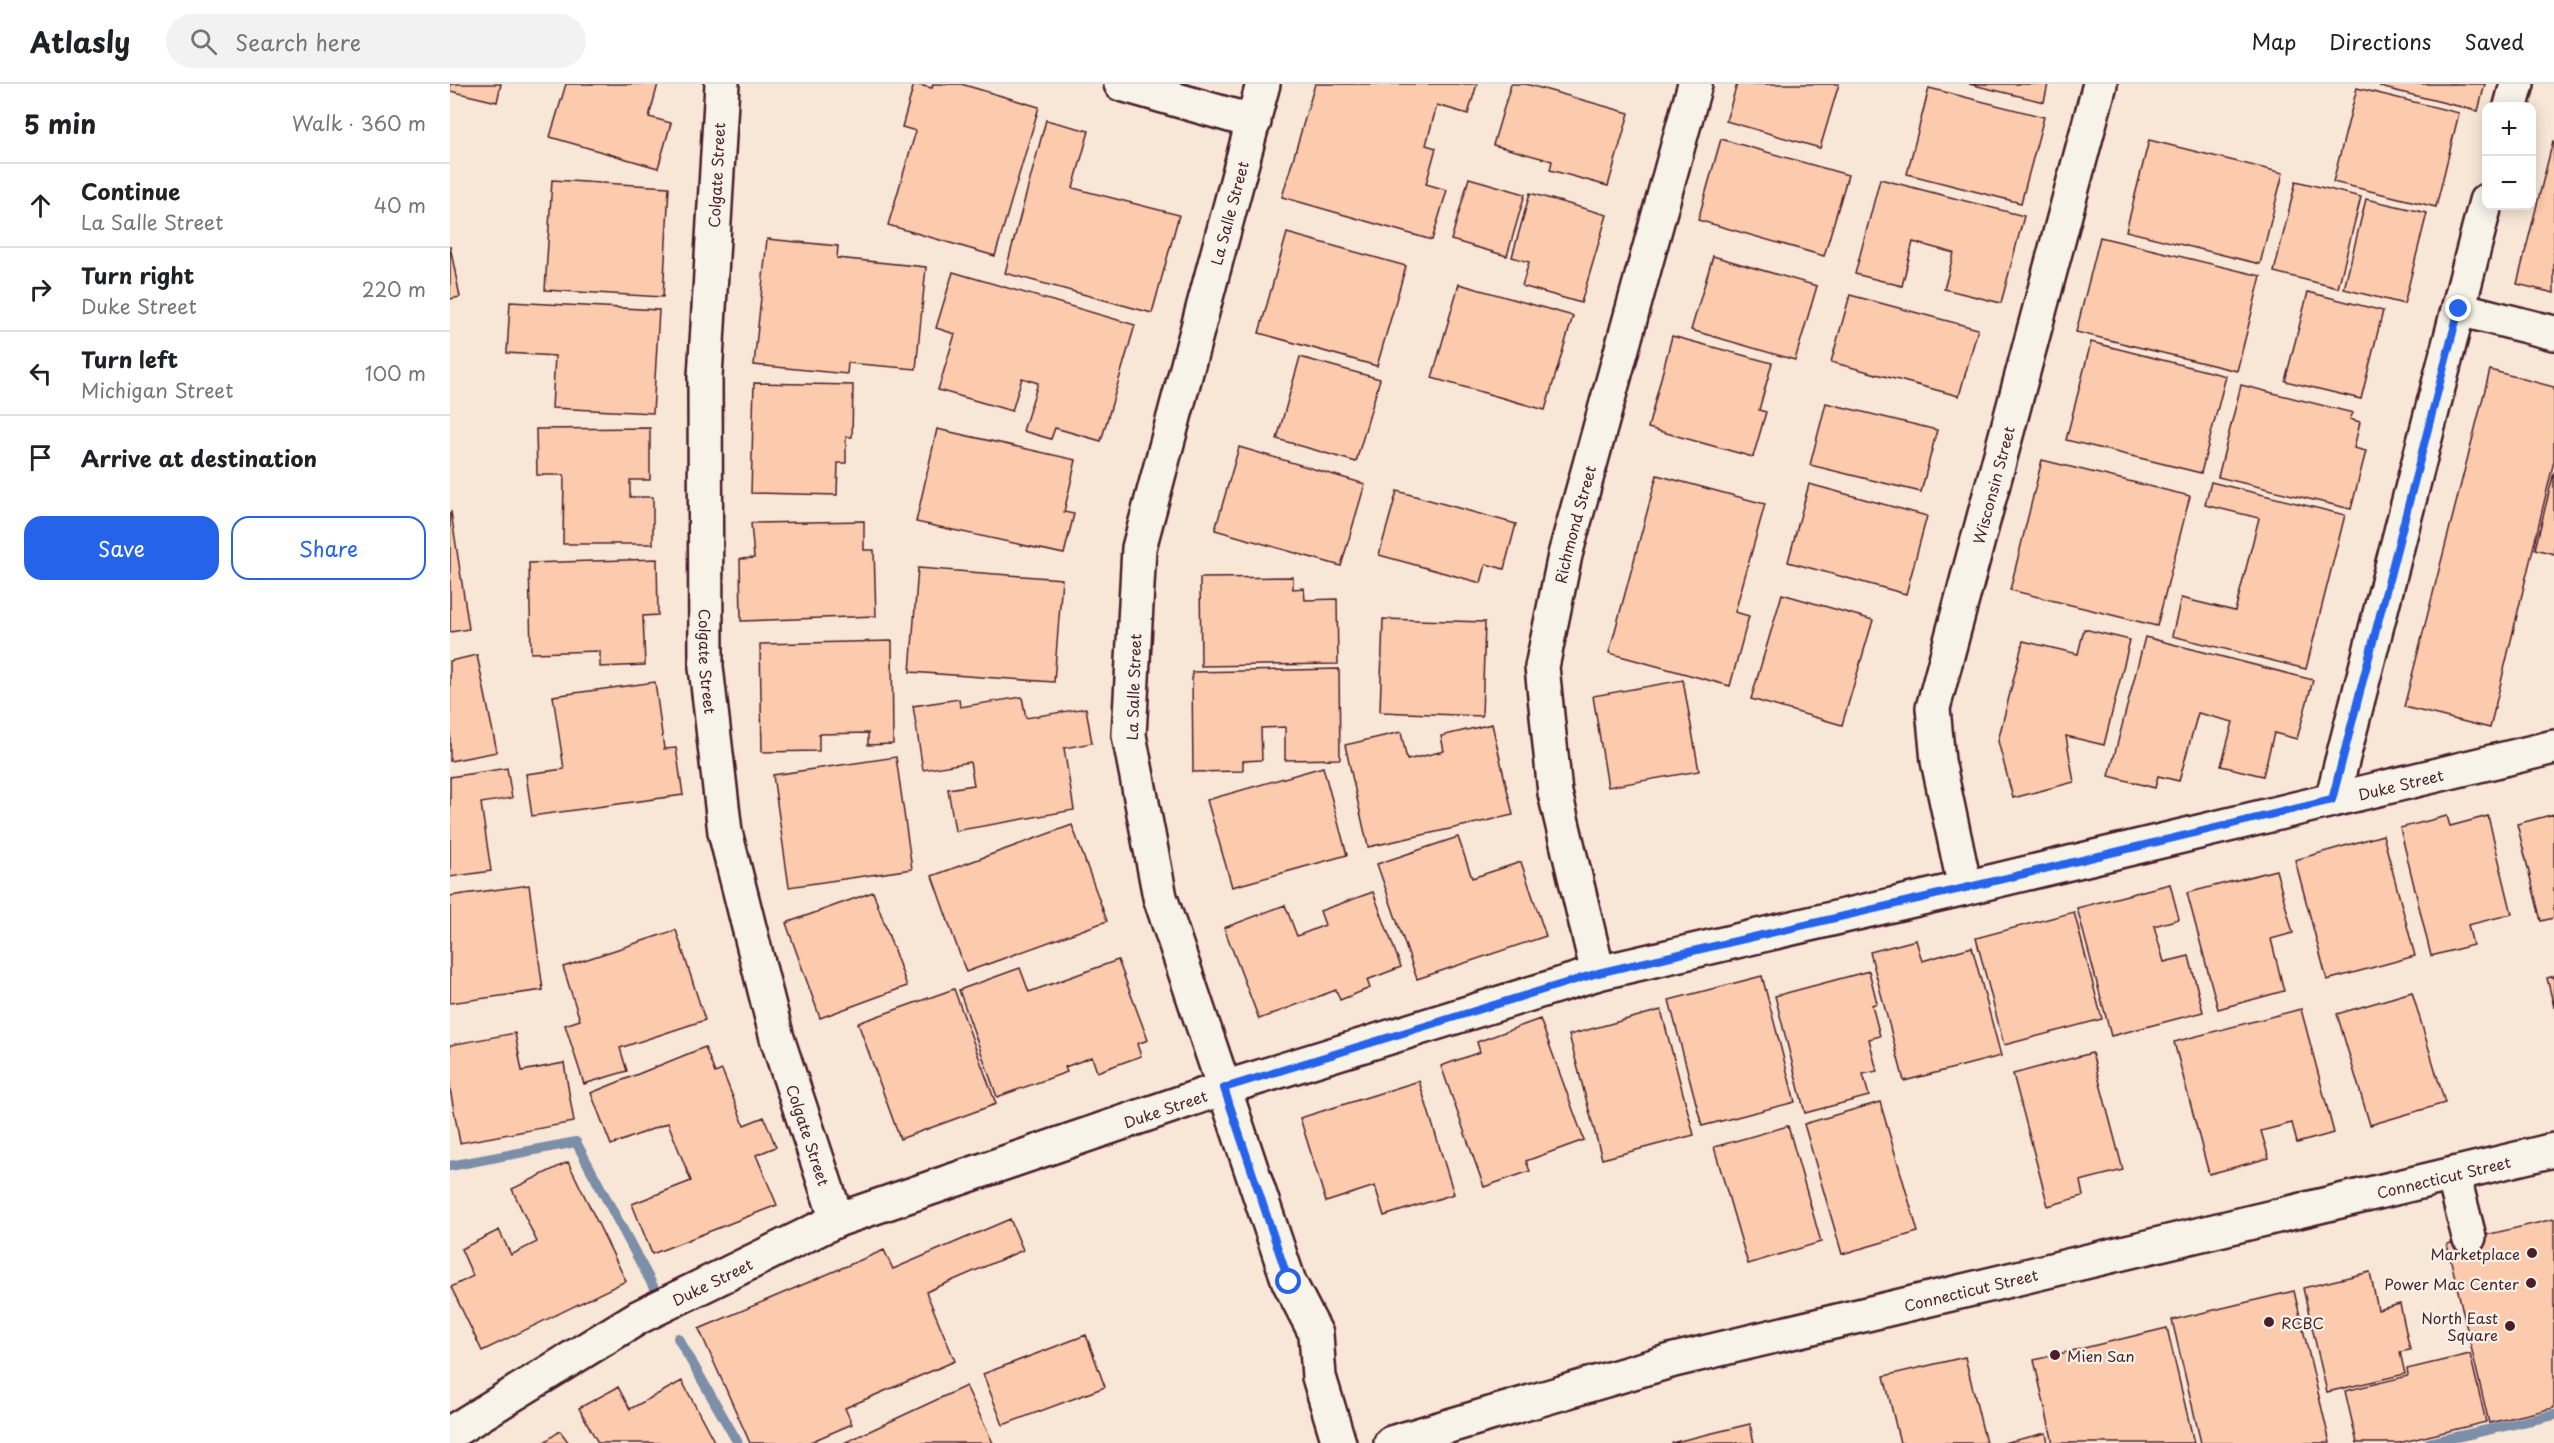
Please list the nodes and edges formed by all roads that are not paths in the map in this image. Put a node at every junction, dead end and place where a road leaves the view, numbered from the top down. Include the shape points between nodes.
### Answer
1 (722, 84) edge
2 (1121, 84) edge
3 (1263, 84) edge
4 (1695, 84) edge
5 (2100, 84) edge
6 (2517, 84) edge
7 (2512, 102) edge
8 (1254, 122) junction
9 (2485, 210) edge
10 (2459, 309) junction
11 (2554, 333) edge
12 (2554, 747) edge
13 (2332, 800) junction
14 (1965, 888) junction
15 (1598, 973) junction
16 (1224, 1088) junction
17 (2554, 1150) edge
18 (2453, 1174) junction
19 (837, 1220) junction
20 (2469, 1237) dead end
21 (450, 1433) edge
22 (1339, 1443) edge
23 (1391, 1443) edge

1 - 19 street, Colgate Street via 705,377 706,667 725,832 777,1038
2 - 8 street
3 - 8 street, La Salle Street
4 - 15 street, Richmond Street via 1565,555 1542,667 1555,793
5 - 14 street, Wisconsin Street via 1934,708 1938,761
6 - 7 street
8 - 16 street, La Salle Street via 1139,548 1129,735 1160,897
9 - 10 street
10 - 11 street
10 - 13 street
12 - 13 street, Duke Street
13 - 14 street, Duke Street
14 - 15 street, Duke Street
15 - 16 street, Duke Street
16 - 19 street, Duke Street
16 - 22 street, La Salle Street via 1289,1282 1316,1334 1319,1377
17 - 18 street, Connecticut Street
18 - 20 street
18 - 23 street, Connecticut Street via 1674,1360
19 - 21 street, Duke Street via 639,1317

